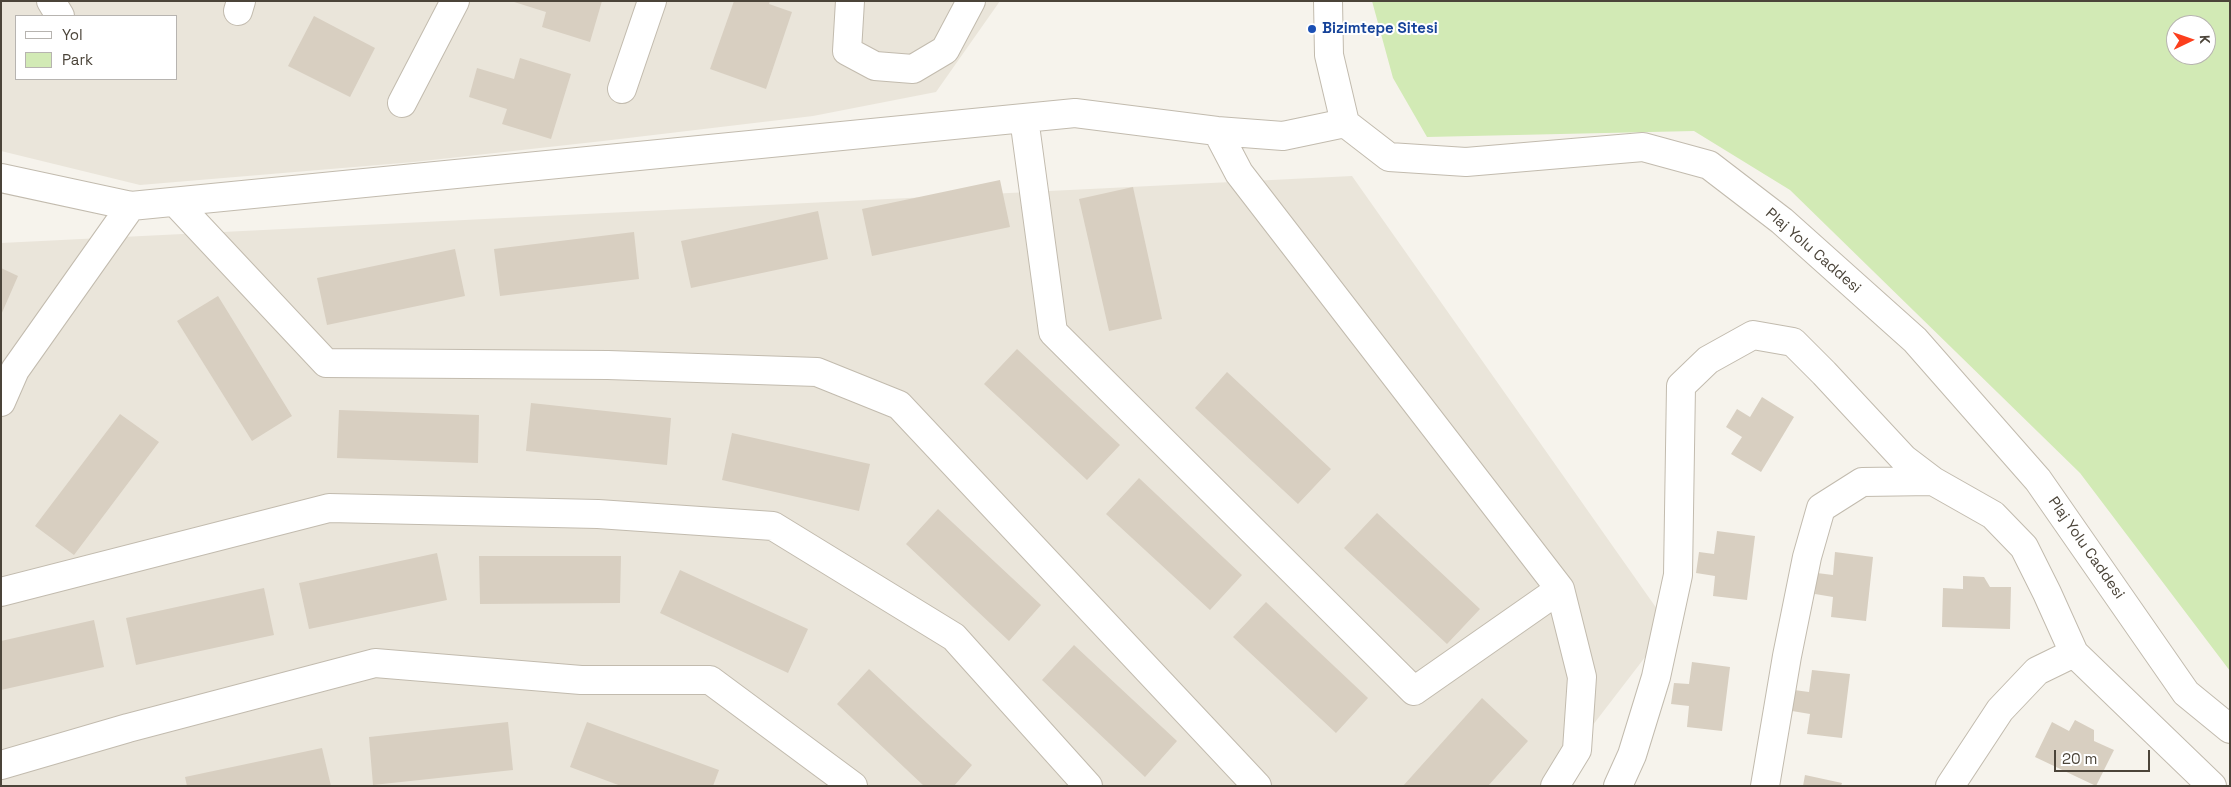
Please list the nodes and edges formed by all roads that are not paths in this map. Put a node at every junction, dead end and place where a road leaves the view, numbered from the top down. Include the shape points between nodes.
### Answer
1 (51, 1) edge
2 (455, 1) edge
3 (652, 1) edge
4 (850, 1) edge
5 (971, 1) edge
6 (1328, 1) edge
7 (59, 15) edge
8 (622, 89) dead end
9 (402, 102) dead end
10 (1024, 118) junction
11 (1345, 123) junction
12 (1217, 131) junction
13 (1, 178) edge
14 (175, 202) junction
15 (131, 206) junction
16 (1, 402) edge
17 (1933, 481) junction
18 (1560, 589) junction
19 (1, 592) edge
20 (2074, 653) junction
21 (2230, 729) edge
22 (1, 765) edge
23 (853, 786) edge
24 (1088, 786) edge
25 (1258, 786) edge
26 (1555, 786) edge
27 (1618, 786) edge
28 (1765, 786) edge
29 (1950, 786) edge
30 (2212, 786) edge

1 - 7 street
2 - 9 street
3 - 8 street
4 - 5 street via 847,51 875,66 913,68 945,50
6 - 11 street via 1329,55
10 - 12 street via 1075,113
10 - 14 street
10 - 18 street via 1053,332 1414,691
11 - 12 street via 1283,136
11 - 21 street, Plaj Yolu Caddesi via 1389,158 1466,162 1643,147 1709,165 1782,221 1915,340 2038,480 2186,693
12 - 18 street via 1239,173
13 - 15 street
14 - 15 street
14 - 25 street via 326,363 608,365 816,372 899,405
15 - 16 street via 15,370
17 - 20 street via 1994,515 2024,547
17 - 27 street via 1904,459 1793,342 1753,335 1708,360 1681,386 1678,575 1656,677 1632,755
17 - 28 street via 1862,482 1821,508 1807,558
18 - 26 street via 1582,677 1577,750
19 - 24 street via 329,508 598,514 772,526 954,637
20 - 29 street via 2037,672 2000,710
20 - 30 street
22 - 23 street via 375,663 581,680 710,680

